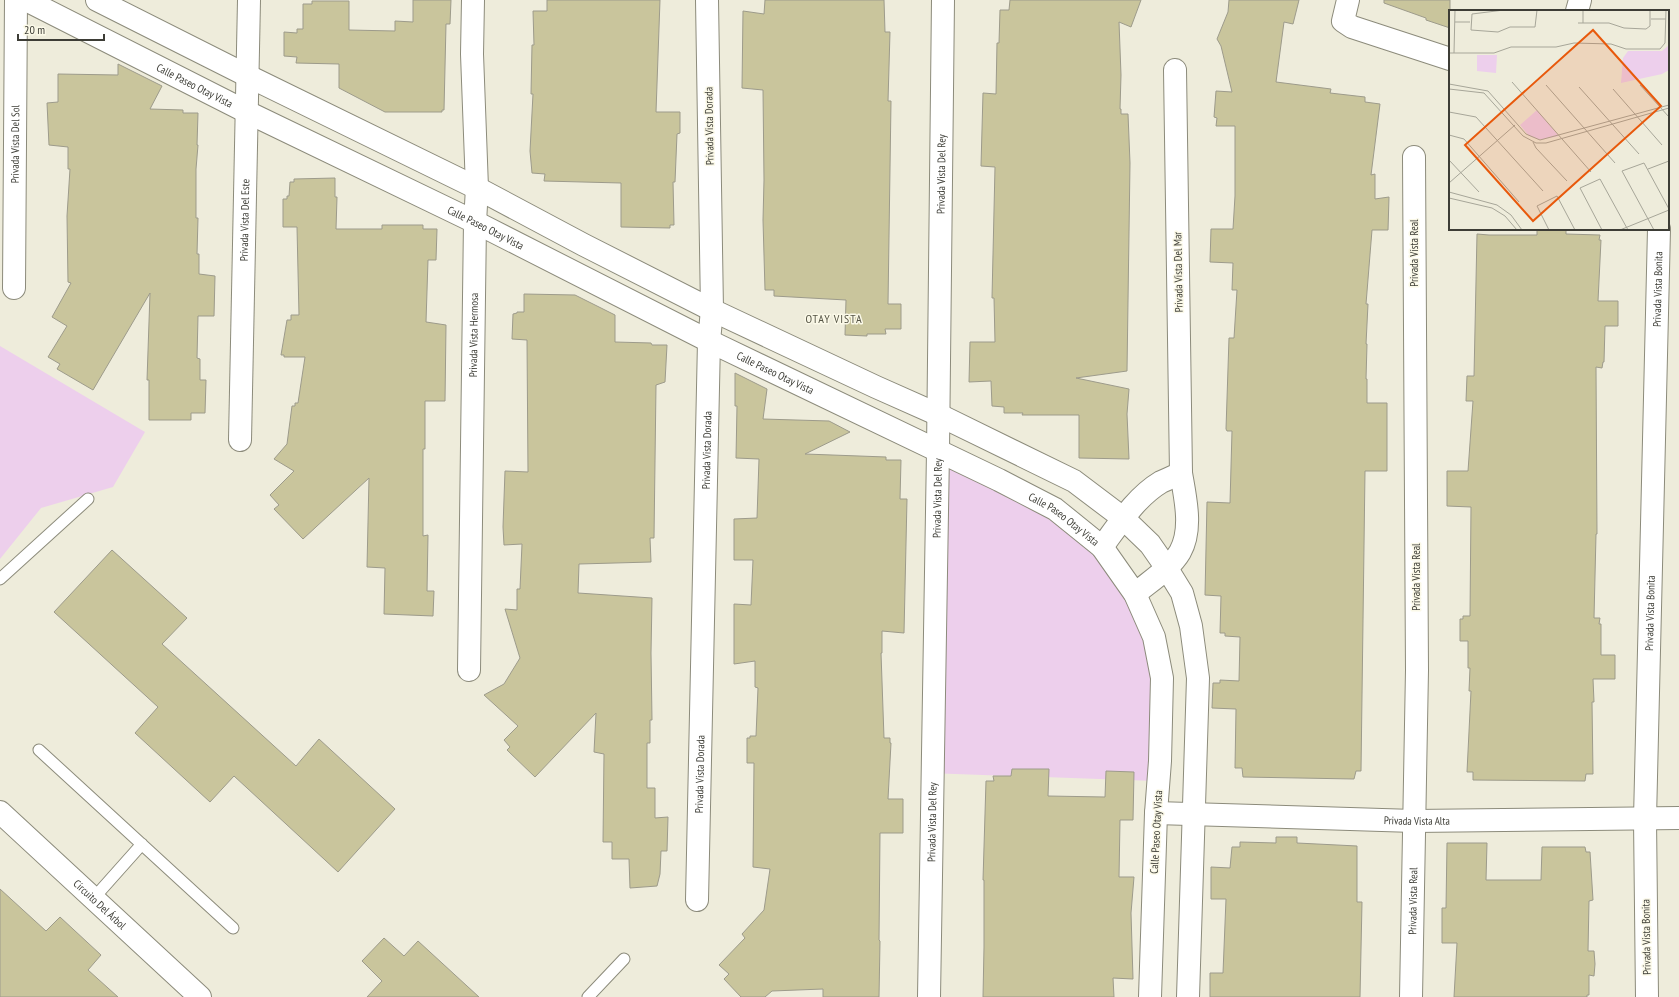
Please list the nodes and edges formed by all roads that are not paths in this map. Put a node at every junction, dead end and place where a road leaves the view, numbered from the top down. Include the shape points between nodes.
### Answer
1 (16, 0) edge
2 (26, 0) edge
3 (97, 0) edge
4 (249, 0) edge
5 (473, 0) edge
6 (707, 0) edge
7 (943, 0) edge
8 (1580, 0) edge
9 (1345, 10) edge
10 (1577, 10) edge
11 (1449, 59) edge
12 (1175, 70) dead end
13 (248, 76) junction
14 (247, 112) junction
15 (1414, 157) dead end
16 (477, 188) junction
17 (475, 222) junction
18 (1659, 230) edge
19 (14, 288) dead end
20 (712, 310) junction
21 (709, 341) junction
22 (939, 415) junction
23 (240, 440) dead end
24 (938, 452) junction
25 (1181, 473) junction
26 (88, 499) dead end
27 (1123, 518) junction
28 (1102, 547) junction
29 (1166, 567) junction
30 (0, 579) edge
31 (1135, 594) junction
32 (469, 670) dead end
33 (39, 750) dead end
34 (0, 812) edge
35 (1156, 814) junction
36 (1194, 814) junction
37 (1679, 818) edge
38 (1645, 819) junction
39 (1414, 821) junction
40 (142, 844) junction
41 (93, 898) junction
42 (697, 900) dead end
43 (233, 928) dead end
44 (624, 959) dead end
45 (200, 997) edge
46 (588, 997) edge
47 (929, 997) edge
48 (1150, 997) edge
49 (1188, 997) edge
50 (1411, 997) edge
51 (1647, 997) edge

1 - 19 street, Privada Vista Del Sol
2 - 14 street, Calle Paseo Otay Vista
3 - 13 street
4 - 13 street, Privada Vista Del Este
5 - 16 street, Privada Vista Hermosa via 472,54
6 - 20 street, Privada Vista Dorada
7 - 22 street, Privada Vista Del Rey
8 - 10 street
9 - 11 street via 1352,27
12 - 25 street, Privada Vista Del Mar
13 - 14 street, Privada Vista Del Este
13 - 16 street
14 - 17 street, Calle Paseo Otay Vista
14 - 23 street, Privada Vista Del Este
15 - 39 street, Privada Vista Real via 1417,670
16 - 17 street, Privada Vista Hermosa
16 - 20 street
17 - 21 street, Calle Paseo Otay Vista
17 - 32 street, Privada Vista Hermosa
18 - 38 street, Privada Vista Bonita
20 - 21 street, Privada Vista Dorada
20 - 22 street
21 - 24 street, Calle Paseo Otay Vista
21 - 42 street, Privada Vista Dorada
22 - 24 street, Privada Vista Del Rey
22 - 27 street via 1074,481
24 - 28 street, Calle Paseo Otay Vista via 1055,509
24 - 47 street, Privada Vista Del Rey
25 - 27 street via 1146,494
25 - 29 street, Privada Vista Del Mar via 1188,510 1185,536 1180,552
26 - 30 lane
27 - 28 street
27 - 29 street via 1150,544
28 - 31 street, Calle Paseo Otay Vista
29 - 31 street, Privada Vista Del Mar
29 - 36 street via 1182,593 1191,626 1198,678
31 - 35 street, Calle Paseo Otay Vista via 1154,637 1162,678
33 - 40 lane
34 - 41 street, Circuito Del Árbol
35 - 36 street, Privada Vista Alta
35 - 48 street, Calle Paseo Otay Vista
36 - 39 street, Privada Vista Alta
36 - 49 street
37 - 38 street, Privada Vista Alta
38 - 39 street, Privada Vista Alta
38 - 51 street, Privada Vista Bonita
39 - 50 street, Privada Vista Real
40 - 41 lane
40 - 43 lane
41 - 45 street, Circuito Del Árbol
44 - 46 lane

